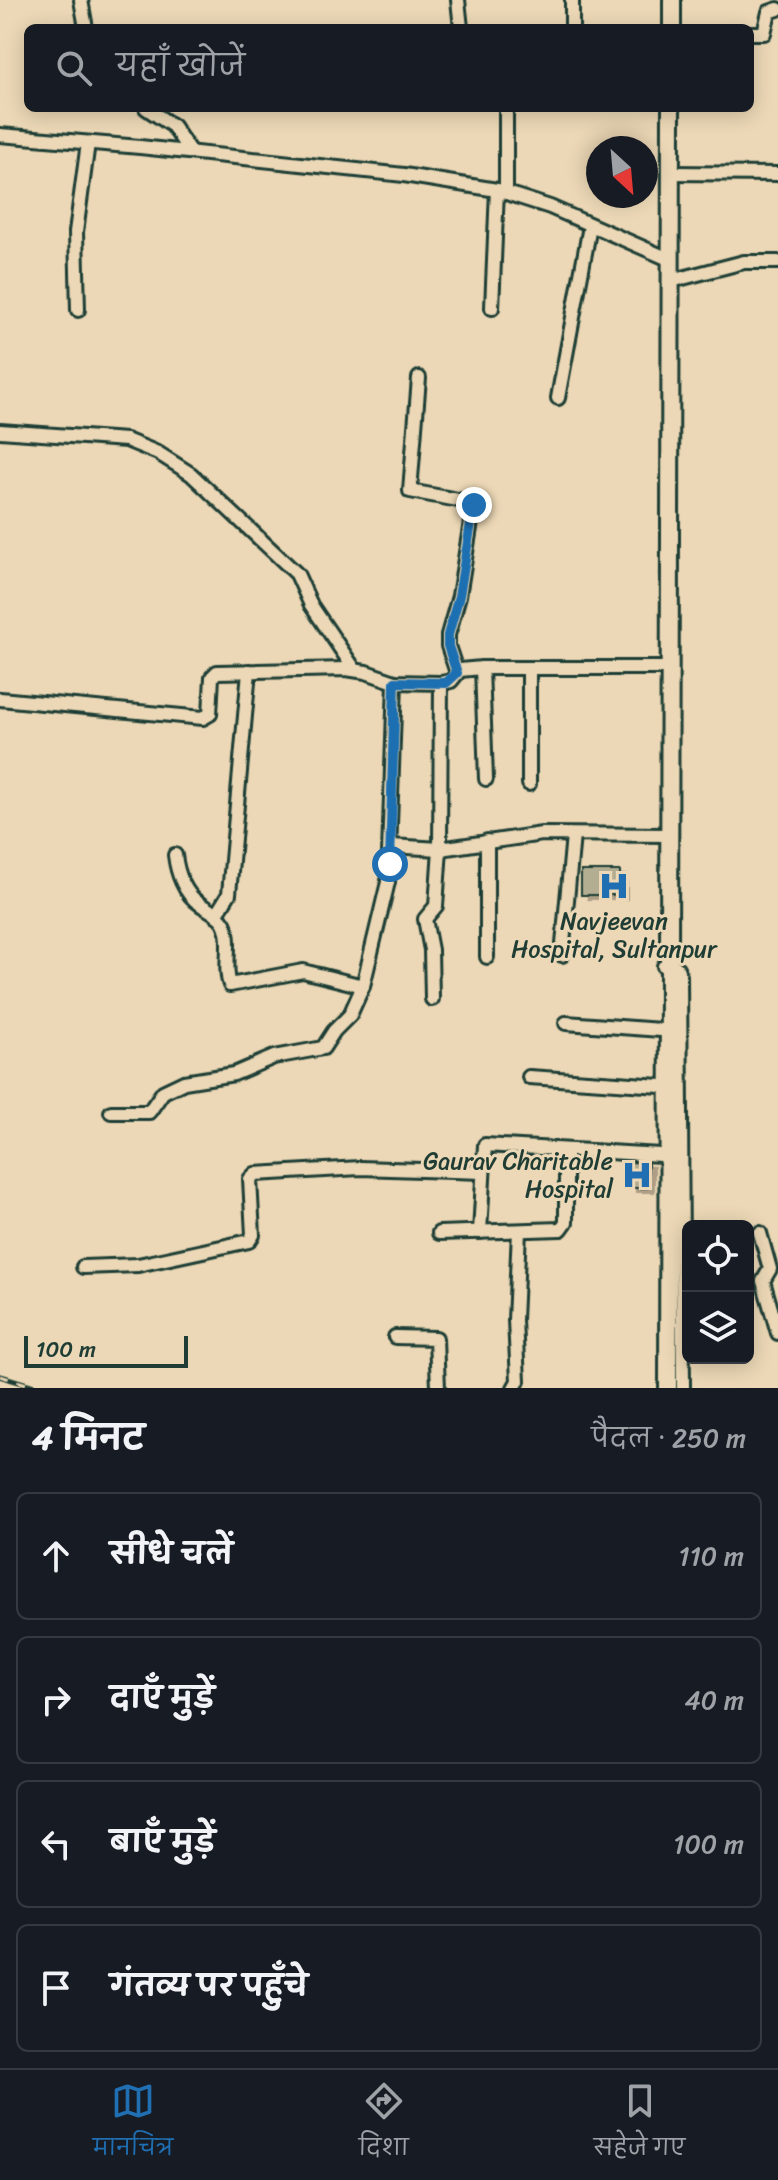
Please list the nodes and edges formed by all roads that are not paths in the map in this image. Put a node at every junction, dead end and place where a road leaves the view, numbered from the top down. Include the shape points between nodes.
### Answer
1 (81, 0) edge
2 (458, 0) edge
3 (572, 0) edge
4 (672, 0) edge
5 (778, 9) edge
6 (85, 24) edge
7 (461, 24) edge
8 (572, 24) edge
9 (672, 24) edge
10 (754, 33) edge
11 (152, 112) edge
12 (506, 112) edge
13 (671, 112) edge
14 (0, 135) edge
15 (88, 143) junction
16 (190, 152) junction
17 (671, 173) junction
18 (778, 174) edge
19 (501, 192) junction
20 (590, 226) junction
21 (671, 260) junction
22 (778, 262) edge
23 (671, 281) junction
24 (492, 308) dead end
25 (78, 310) dead end
26 (419, 378) dead end
27 (558, 398) dead end
28 (0, 431) edge
29 (482, 668) junction
30 (529, 668) junction
31 (669, 668) junction
32 (355, 670) junction
33 (249, 671) junction
34 (457, 673) junction
35 (395, 682) junction
36 (441, 683) junction
37 (0, 699) edge
38 (486, 779) dead end
39 (529, 784) dead end
40 (573, 835) junction
41 (670, 835) junction
42 (487, 841) junction
43 (391, 846) junction
44 (440, 849) junction
45 (175, 855) dead end
46 (216, 915) junction
47 (562, 955) dead end
48 (487, 957) dead end
49 (670, 970) junction
50 (363, 986) junction
51 (432, 999) dead end
52 (566, 1023) dead end
53 (661, 1030) junction
54 (529, 1077) dead end
55 (661, 1086) junction
56 (111, 1112) dead end
57 (566, 1150) junction
58 (661, 1155) junction
59 (483, 1172) junction
60 (519, 1231) junction
61 (480, 1232) junction
62 (439, 1233) dead end
63 (760, 1233) dead end
64 (83, 1267) dead end
65 (778, 1333) edge
66 (395, 1337) dead end
67 (438, 1388) edge
68 (514, 1388) edge
69 (665, 1388) edge
70 (683, 1388) edge

1 - 6 street
2 - 7 street
3 - 8 street
4 - 9 street
5 - 10 street via 769,12 767,31
11 - 16 street via 173,126
12 - 19 street
13 - 17 street
14 - 15 street
15 - 16 street
15 - 25 street via 76,232
16 - 19 street via 404,175
17 - 18 street
17 - 21 street
19 - 20 street
19 - 24 street
20 - 21 street
20 - 27 street
21 - 23 street
22 - 23 street via 734,263
23 - 31 street
26 - 34 street via 410,491 474,503 448,635
28 - 32 street via 126,440 174,463 208,488 297,574 311,605
29 - 30 street
29 - 34 street
29 - 38 street
30 - 31 street
30 - 39 street
31 - 41 street
32 - 33 street
32 - 35 street
33 - 37 street via 214,673 210,714 203,718
33 - 46 street via 229,894
34 - 36 street
35 - 36 street
35 - 43 street
36 - 44 street
40 - 41 street
40 - 42 street
40 - 47 street
41 - 49 street
42 - 44 street
42 - 48 street
43 - 44 street
43 - 50 street via 388,882
44 - 51 street via 436,906 425,919
45 - 46 street via 188,893
46 - 50 street via 226,926 230,985 303,971
49 - 53 street via 665,965 661,973
49 - 69 street
49 - 70 street via 675,965 680,976
50 - 56 street via 350,1015 323,1048 267,1059 234,1074 184,1082 163,1092 149,1112
52 - 53 street
53 - 55 street
54 - 55 street
55 - 58 street
57 - 58 street
57 - 59 street via 487,1144
57 - 60 street via 564,1226
58 - 69 street
59 - 61 street
59 - 64 street via 360,1168 255,1174 250,1179 249,1241 138,1265
60 - 61 street
60 - 68 street
61 - 62 street
63 - 65 street via 770,1269 763,1281
66 - 67 street via 436,1338

